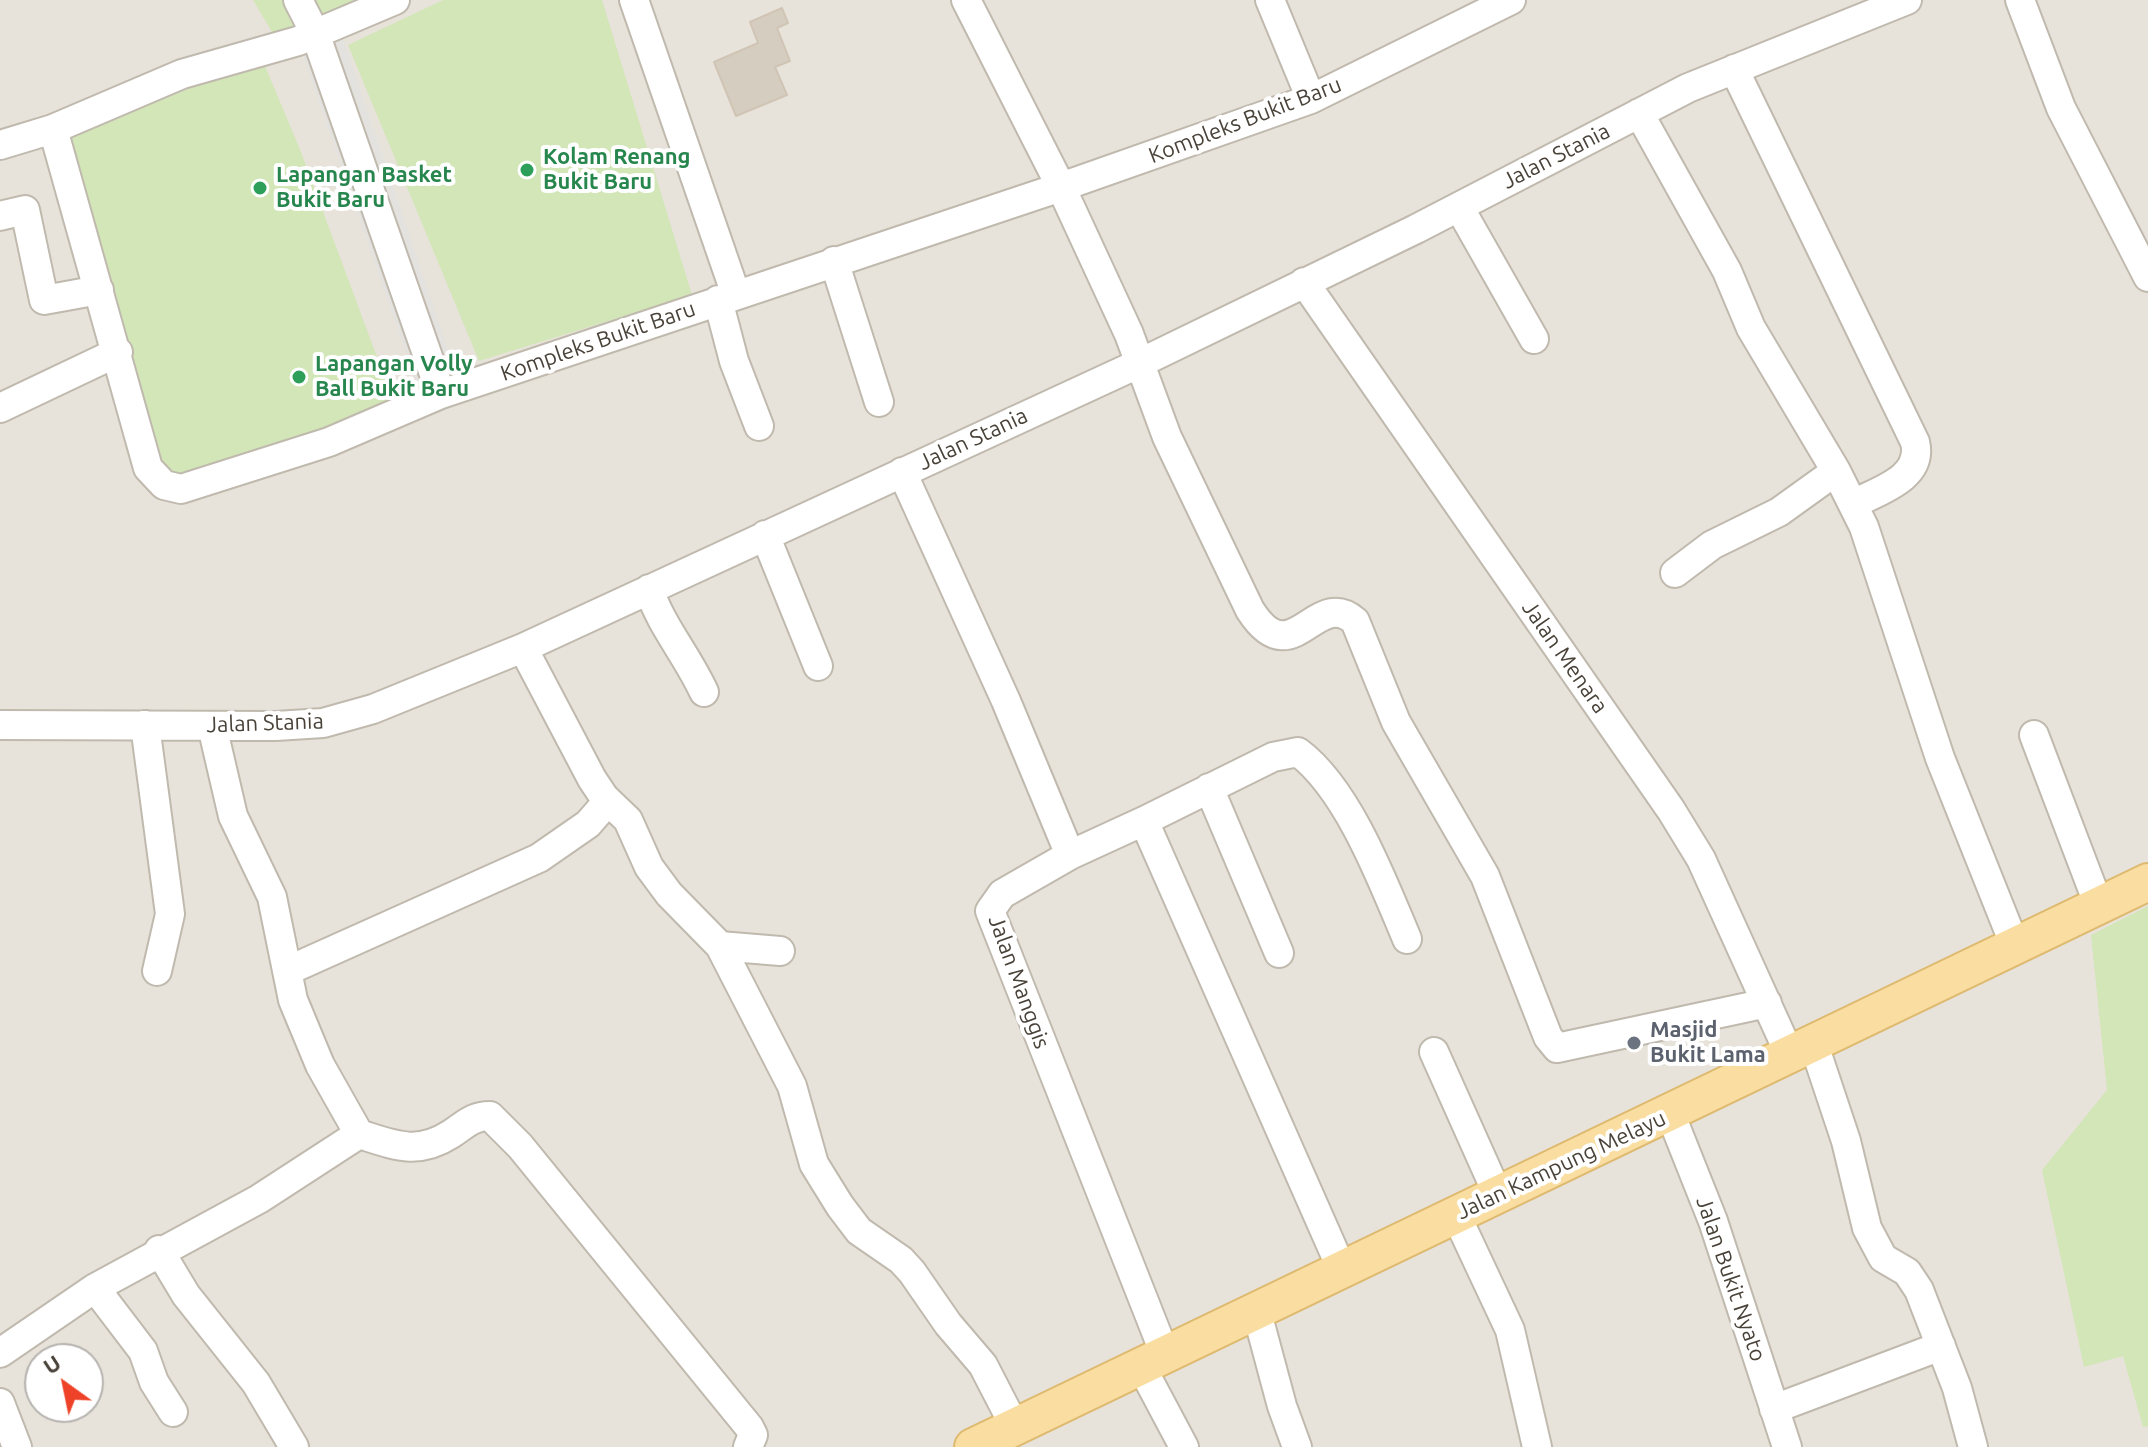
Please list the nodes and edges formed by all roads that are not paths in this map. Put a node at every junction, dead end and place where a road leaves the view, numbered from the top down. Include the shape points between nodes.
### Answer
1 (298, 0) edge
2 (395, 0) edge
3 (634, 0) edge
4 (966, 0) edge
5 (1270, 0) edge
6 (1511, 0) edge
7 (1907, 0) edge
8 (2020, 0) edge
9 (327, 29) junction
10 (1734, 69) junction
11 (1311, 99) junction
12 (1639, 113) junction
13 (53, 129) junction
14 (3, 140) edge
15 (1061, 187) junction
16 (1459, 207) junction
17 (0, 216) edge
18 (834, 261) junction
19 (2148, 277) edge
20 (1304, 282) junction
21 (99, 290) junction
22 (727, 298) junction
23 (1534, 339) dead end
24 (118, 352) junction
25 (1138, 364) junction
26 (451, 391) junction
27 (879, 402) dead end
28 (0, 408) edge
29 (759, 426) dead end
30 (1836, 471) junction
31 (902, 472) junction
32 (1853, 504) junction
33 (765, 535) junction
34 (1675, 573) dead end
35 (649, 589) junction
36 (523, 648) junction
37 (818, 666) dead end
38 (704, 692) dead end
39 (0, 725) edge
40 (145, 725) junction
41 (212, 726) junction
42 (2034, 735) dead end
43 (1209, 788) junction
44 (608, 801) junction
45 (1144, 821) junction
46 (1070, 855) junction
47 (2148, 882) edge
48 (2099, 906) junction
49 (1407, 939) dead end
50 (720, 946) junction
51 (2015, 946) junction
52 (780, 951) dead end
53 (1279, 953) dead end
54 (157, 971) dead end
55 (287, 971) junction
56 (1767, 1003) junction
57 (1801, 1048) junction
58 (1434, 1052) dead end
59 (1670, 1113) junction
60 (359, 1134) junction
61 (1498, 1195) junction
62 (1456, 1215) junction
63 (159, 1250) junction
64 (1343, 1272) junction
65 (95, 1288) junction
66 (1257, 1313) junction
67 (1941, 1346) junction
68 (0, 1353) edge
69 (1154, 1362) junction
70 (0, 1403) edge
71 (1774, 1409) junction
72 (173, 1412) dead end
73 (1015, 1427) junction
74 (17, 1447) edge
75 (294, 1447) edge
76 (748, 1447) edge
77 (973, 1447) edge
78 (1184, 1447) edge
79 (1297, 1447) edge
80 (1537, 1447) edge
81 (1787, 1447) edge
82 (1973, 1447) edge

1 - 9 street
2 - 9 street
3 - 22 street
4 - 15 street
5 - 11 street
6 - 11 street, Kompleks Bukit Baru
7 - 10 street, Jalan Stania
8 - 19 street via 2061,108
9 - 13 street via 182,74
9 - 26 street
10 - 12 street, Jalan Stania
10 - 32 street via 1915,442 1917,461 1912,469
11 - 15 street, Kompleks Bukit Baru
12 - 16 street, Jalan Stania
12 - 30 street via 1727,271 1751,328
13 - 14 street
13 - 21 street
15 - 18 street, Kompleks Bukit Baru
15 - 25 street
16 - 20 street, Jalan Stania
16 - 23 street
17 - 21 street via 25,210 44,300
18 - 22 street, Kompleks Bukit Baru
18 - 27 street
20 - 25 street, Jalan Stania
20 - 56 street, Jalan Menara via 1671,810 1701,859
21 - 24 street
22 - 26 street, Kompleks Bukit Baru
22 - 29 street via 734,361
24 - 26 street, Kompleks Bukit Baru via 148,468 164,485 181,489 329,442
24 - 28 street
25 - 31 street, Jalan Stania
25 - 56 street via 1167,437 1263,630 1284,637 1335,612 1355,621 1396,722 1485,876 1548,1037 1557,1048
30 - 32 street
30 - 34 street via 1779,512 1712,545
31 - 33 street, Jalan Stania
31 - 46 street
32 - 51 street via 1945,773
33 - 35 street, Jalan Stania
33 - 37 street
35 - 36 street, Jalan Stania
35 - 38 street via 657,614 687,655
36 - 41 street, Jalan Stania via 373,709 323,723
36 - 44 street
39 - 40 street, Jalan Stania
40 - 41 street, Jalan Stania
40 - 54 street via 170,914
41 - 55 street via 233,816 272,897
42 - 48 street
43 - 45 street
43 - 49 street via 1273,757 1298,752 1330,781
43 - 53 street
44 - 50 street via 628,820 649,867 669,894
44 - 55 street via 588,824 539,858
45 - 46 street
45 - 64 street
46 - 69 street, Jalan Manggis via 1002,894 990,911
47 - 48 main road, Jalan Kampung Melayu
48 - 51 main road, Jalan Kampung Melayu
50 - 52 street
50 - 73 street via 792,1086 814,1164 859,1231 912,1272 983,1365
51 - 57 main road, Jalan Kampung Melayu
55 - 60 street via 320,1065
56 - 57 street, Jalan Menara
57 - 59 main road, Jalan Kampung Melayu
57 - 67 street, Jalan Menara via 1875,1247 1913,1278
58 - 61 street
59 - 61 main road, Jalan Kampung Melayu
59 - 71 street, Jalan Bukit Nyato via 1713,1221
60 - 63 street via 259,1199
60 - 76 street via 406,1150 450,1136 477,1116 490,1116 749,1427 753,1435
61 - 62 main road, Jalan Kampung Melayu
62 - 64 main road, Jalan Kampung Melayu
62 - 80 street via 1510,1330
63 - 65 street
63 - 75 street via 186,1295 256,1383
64 - 66 main road, Jalan Kampung Melayu
65 - 68 street
65 - 72 street via 143,1351
66 - 69 main road, Jalan Kampung Melayu
66 - 79 street
67 - 71 street
67 - 82 street, Jalan Menara
69 - 73 main road, Jalan Kampung Melayu
69 - 78 street
70 - 74 street
71 - 81 street, Jalan Bukit Nyato
73 - 77 main road, Jalan Kampung Melayu

